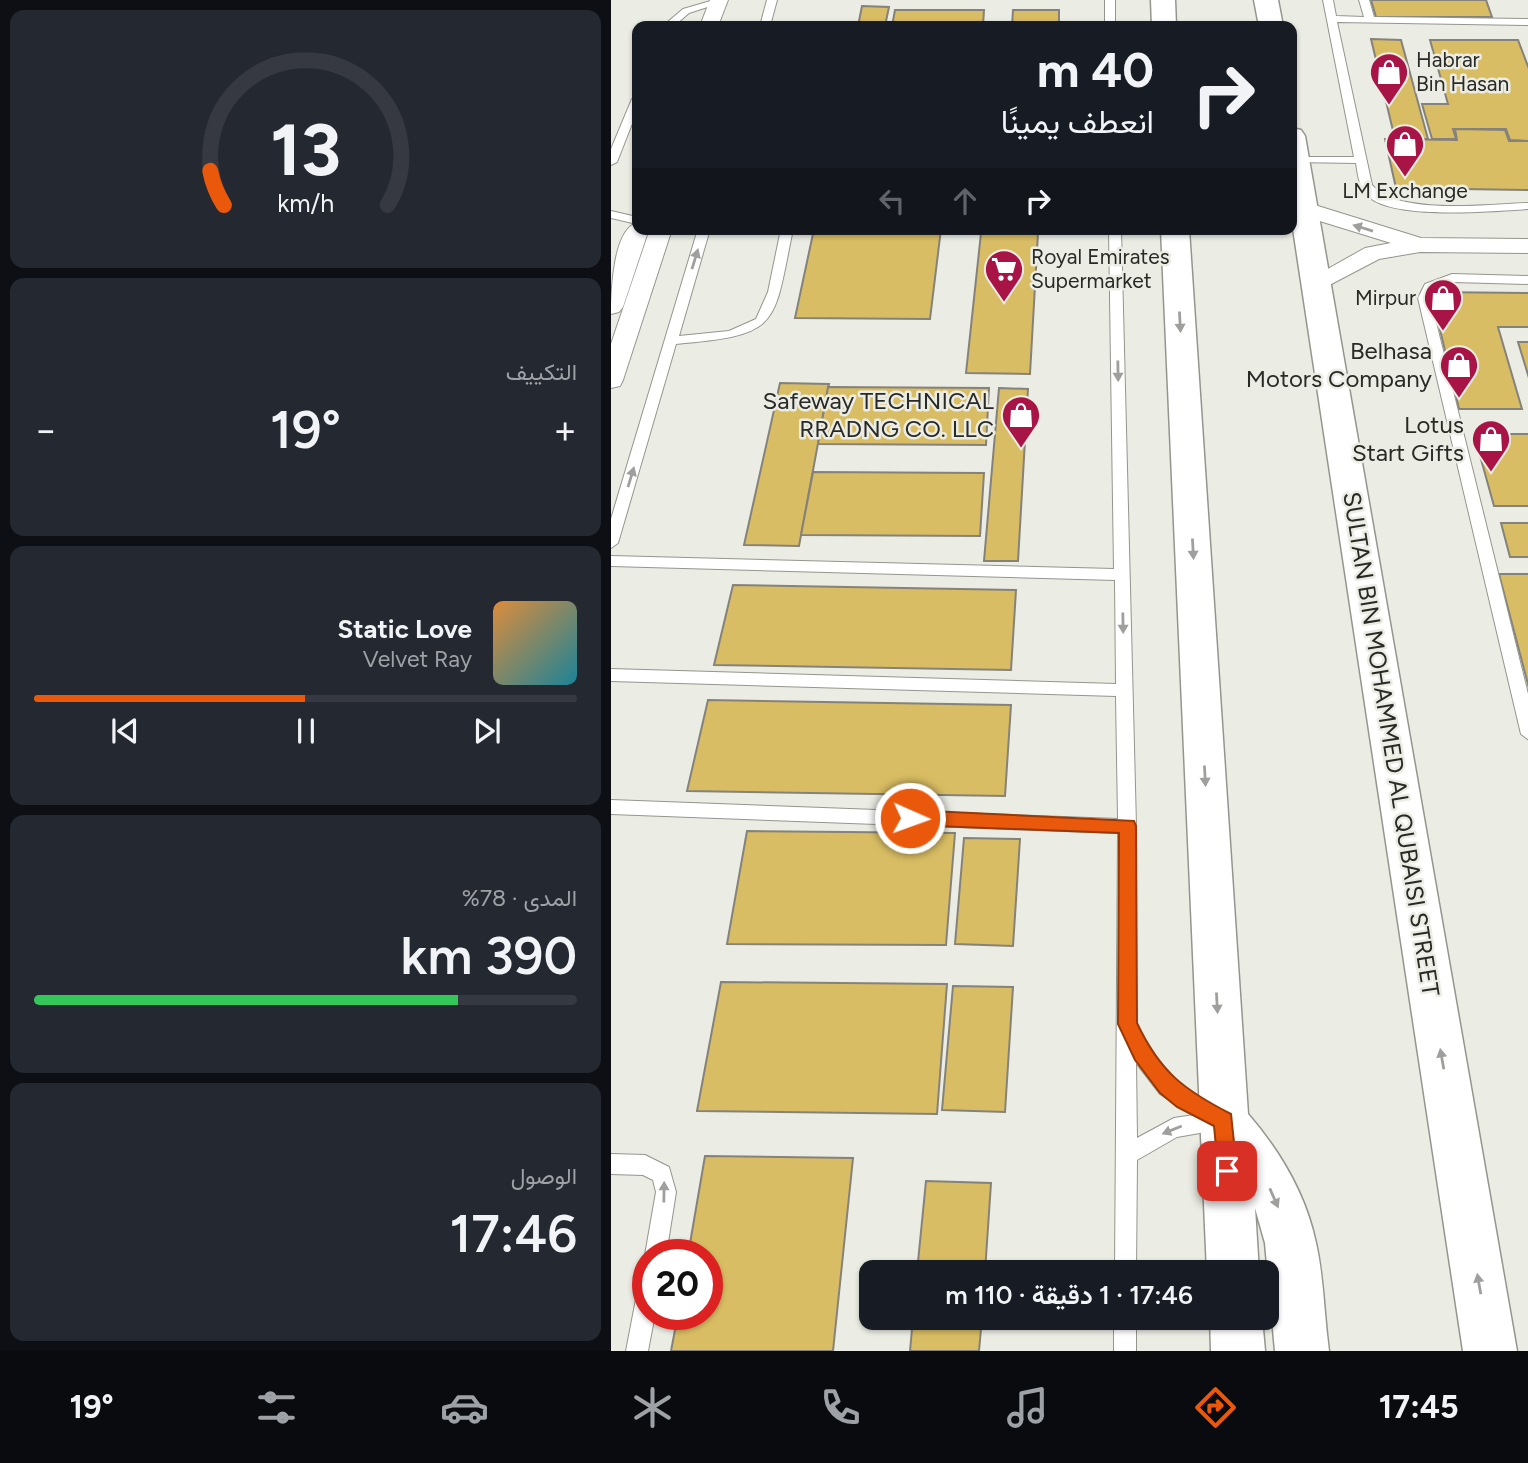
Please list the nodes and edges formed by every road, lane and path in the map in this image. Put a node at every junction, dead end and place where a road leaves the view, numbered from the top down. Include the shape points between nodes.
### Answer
1 (773, 0) edge
2 (1110, 0) edge
3 (1163, 0) edge
4 (1266, 0) edge
5 (1328, 0) edge
6 (1365, 0) edge
7 (724, 1) edge
8 (1332, 19) junction
9 (1369, 20) junction
10 (674, 21) edge
11 (712, 21) edge
12 (727, 21) edge
13 (767, 21) edge
14 (1110, 21) edge
15 (1164, 21) edge
16 (1270, 21) edge
17 (1528, 22) edge
18 (632, 111) edge
19 (1297, 149) edge
20 (1361, 160) junction
21 (611, 162) edge
22 (1297, 165) edge
23 (1528, 206) edge
24 (1305, 209) junction
25 (611, 214) edge
26 (632, 220) edge
27 (636, 235) edge
28 (657, 235) edge
29 (702, 235) edge
30 (786, 235) edge
31 (1115, 235) edge
32 (1175, 235) edge
33 (1420, 245) junction
34 (1528, 246) edge
35 (1528, 280) edge
36 (1318, 284) junction
37 (620, 295) edge
38 (671, 341) junction
39 (611, 380) edge
40 (611, 543) edge
41 (611, 561) edge
42 (1122, 575) junction
43 (611, 675) edge
44 (1124, 690) junction
45 (1528, 734) edge
46 (611, 807) edge
47 (1127, 826) junction
48 (1127, 1024) junction
49 (1223, 1121) junction
50 (1126, 1155) junction
51 (611, 1164) edge
52 (658, 1239) edge
53 (1125, 1260) edge
54 (1232, 1260) edge
55 (641, 1330) edge
56 (1125, 1330) edge
57 (1237, 1330) edge
58 (637, 1351) edge
59 (1125, 1351) edge
60 (1238, 1351) edge
61 (1302, 1351) edge
62 (1490, 1351) edge

1 - 13 lane
2 - 14 lane
3 - 15 main road
4 - 16 main road
5 - 8 lane
6 - 9 lane
7 - 10 lane via 686,11
7 - 11 street
7 - 12 street
8 - 9 lane
8 - 20 lane
9 - 17 lane
18 - 21 lane
19 - 20 lane
20 - 23 lane via 1367,191 1384,203
22 - 24 main road, SULTAN BIN MOHAMMED AL QUBAISI STREET
33 -> 24 street
24 - 36 main road, SULTAN BIN MOHAMMED AL QUBAISI STREET
25 - 26 lane
27 - 37 street
28 - 37 street
38 -> 29 lane
30 - 38 lane via 769,306 760,321 740,331
31 -> 42 lane
32 -> 49 main road
33 - 34 street
33 - 36 street via 1373,253
35 - 45 lane via 1443,280 1428,287 1424,298
62 -> 36 main road, SULTAN BIN MOHAMMED AL QUBAISI STREET
37 - 39 street
40 -> 38 lane
41 - 42 lane
42 -> 44 lane
43 - 44 lane
44 - 47 lane
46 - 47 lane
47 - 48 lane
48 - 49 lane via 1147,1063 1167,1087
48 - 50 lane
49 -> 50 lane via 1174,1128
49 - 54 main road
49 -> 61 main road via 1257,1162 1291,1242
50 - 53 lane
52 -> 51 lane via 666,1192 662,1174 645,1165
55 - 58 lane
56 - 59 lane
57 - 60 main road

